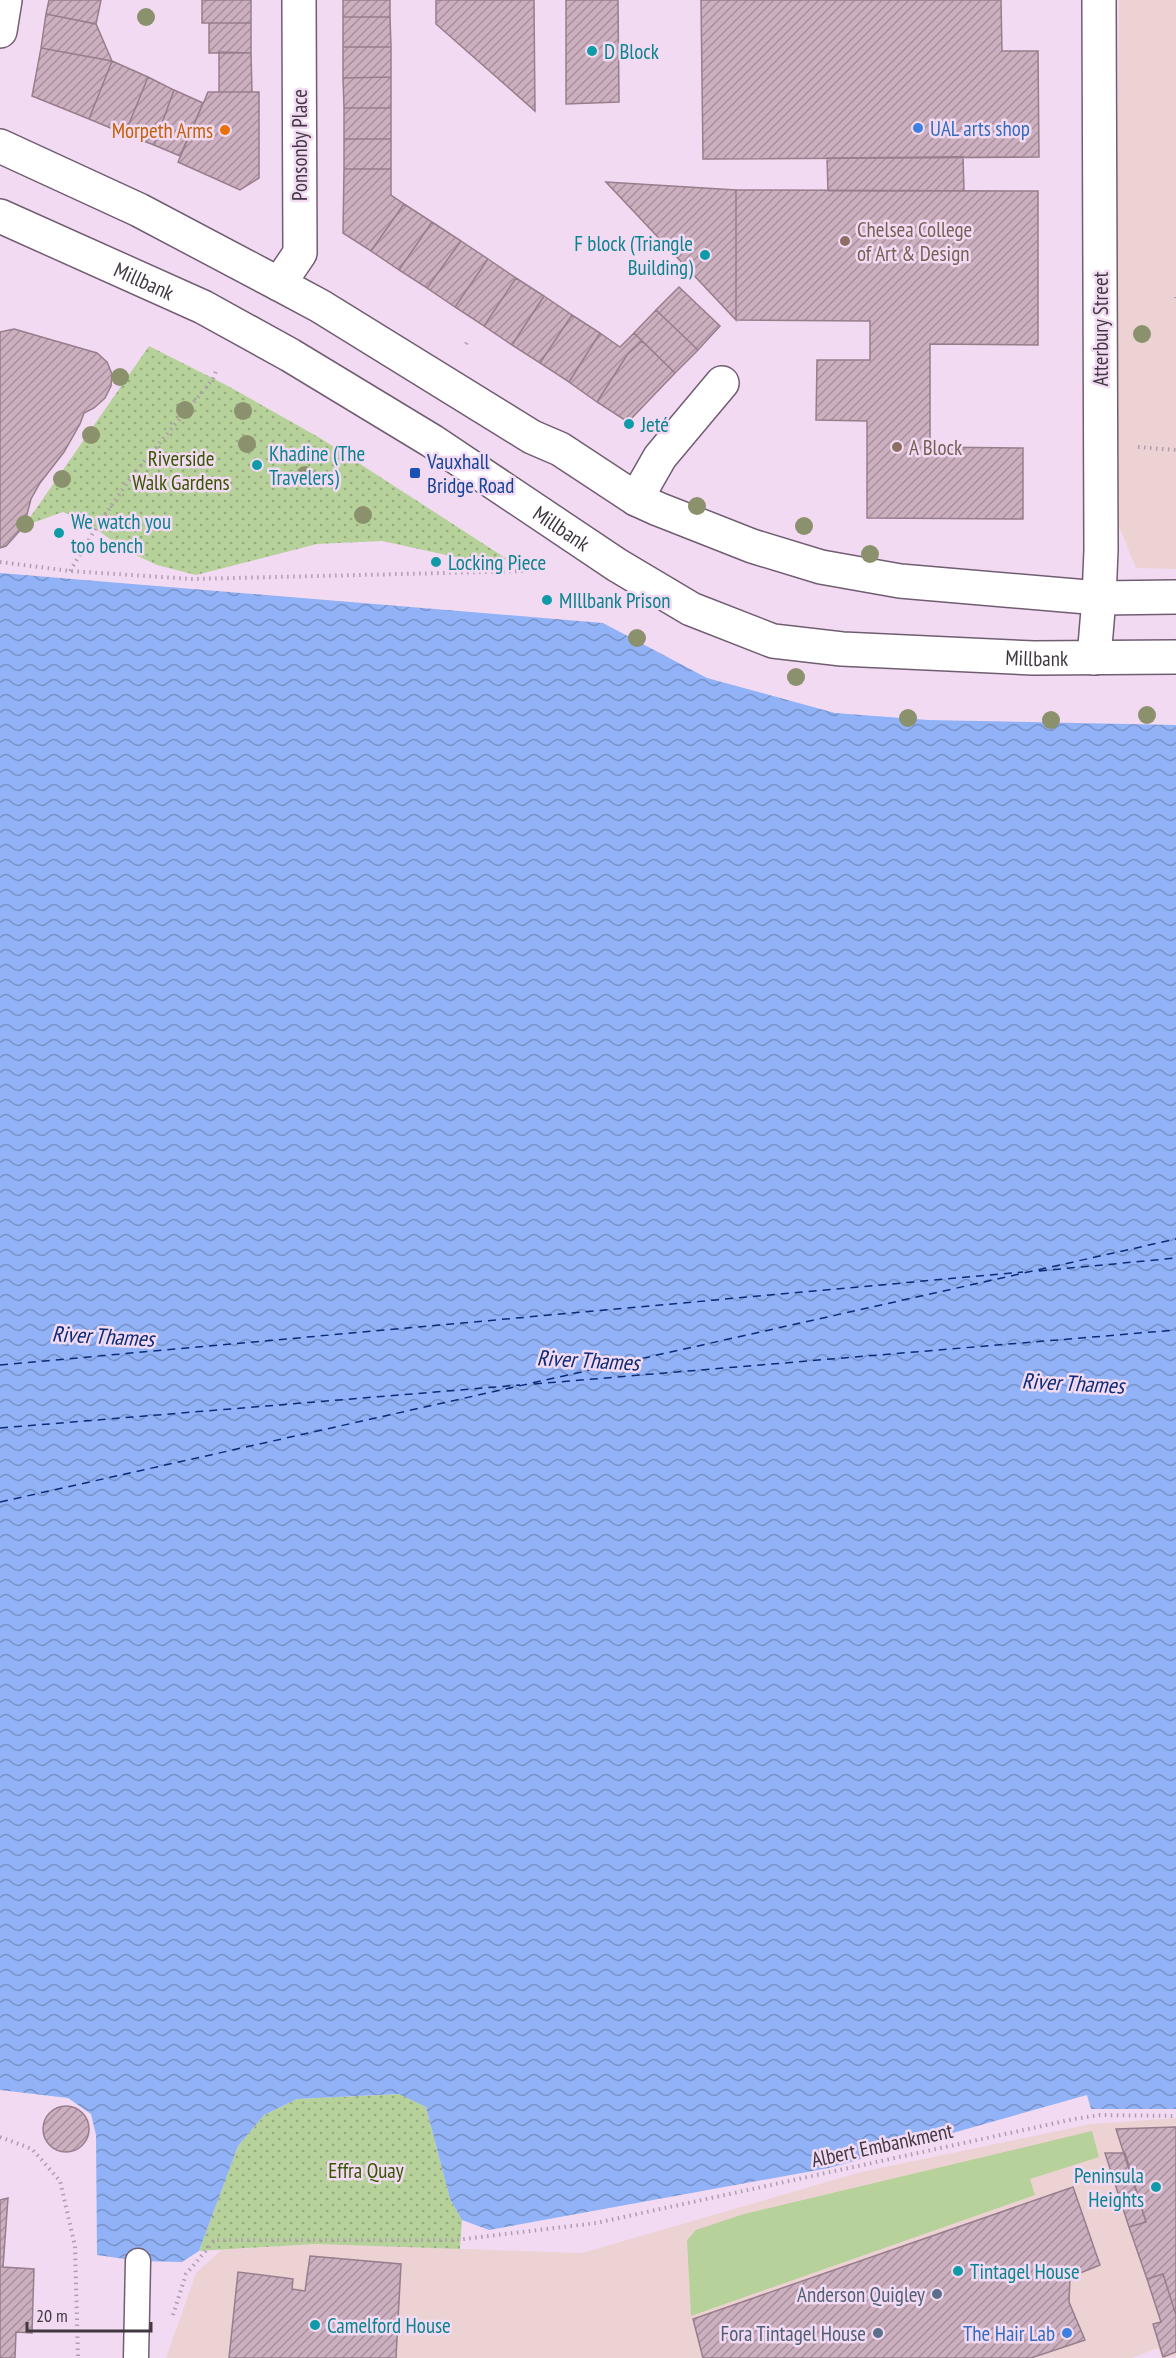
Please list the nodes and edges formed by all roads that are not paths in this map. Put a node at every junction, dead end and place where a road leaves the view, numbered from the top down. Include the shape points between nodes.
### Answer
1 (5, 0) edge
2 (299, 0) edge
3 (1099, 0) edge
4 (0, 31) edge
5 (0, 146) edge
6 (0, 216) edge
7 (279, 284) junction
8 (722, 383) dead end
9 (636, 499) junction
10 (1176, 597) edge
11 (1100, 598) junction
12 (1176, 657) edge
13 (1094, 658) junction
14 (138, 2261) dead end
15 (136, 2358) edge

1 - 4 main road
2 - 7 main road, Ponsonby Place via 300,253
3 - 11 main road, Atterbury Street
5 - 7 main road via 139,210
6 - 13 main road, Millbank via 202,307 290,355 432,441 691,609 773,641 796,644 854,650
7 - 9 main road via 532,437 560,449
8 - 9 main road via 660,457
9 - 11 main road via 752,546 821,567 900,581
10 - 11 main road
11 - 13 main road, Atterbury Street
12 - 13 main road, Millbank
14 - 15 lane

